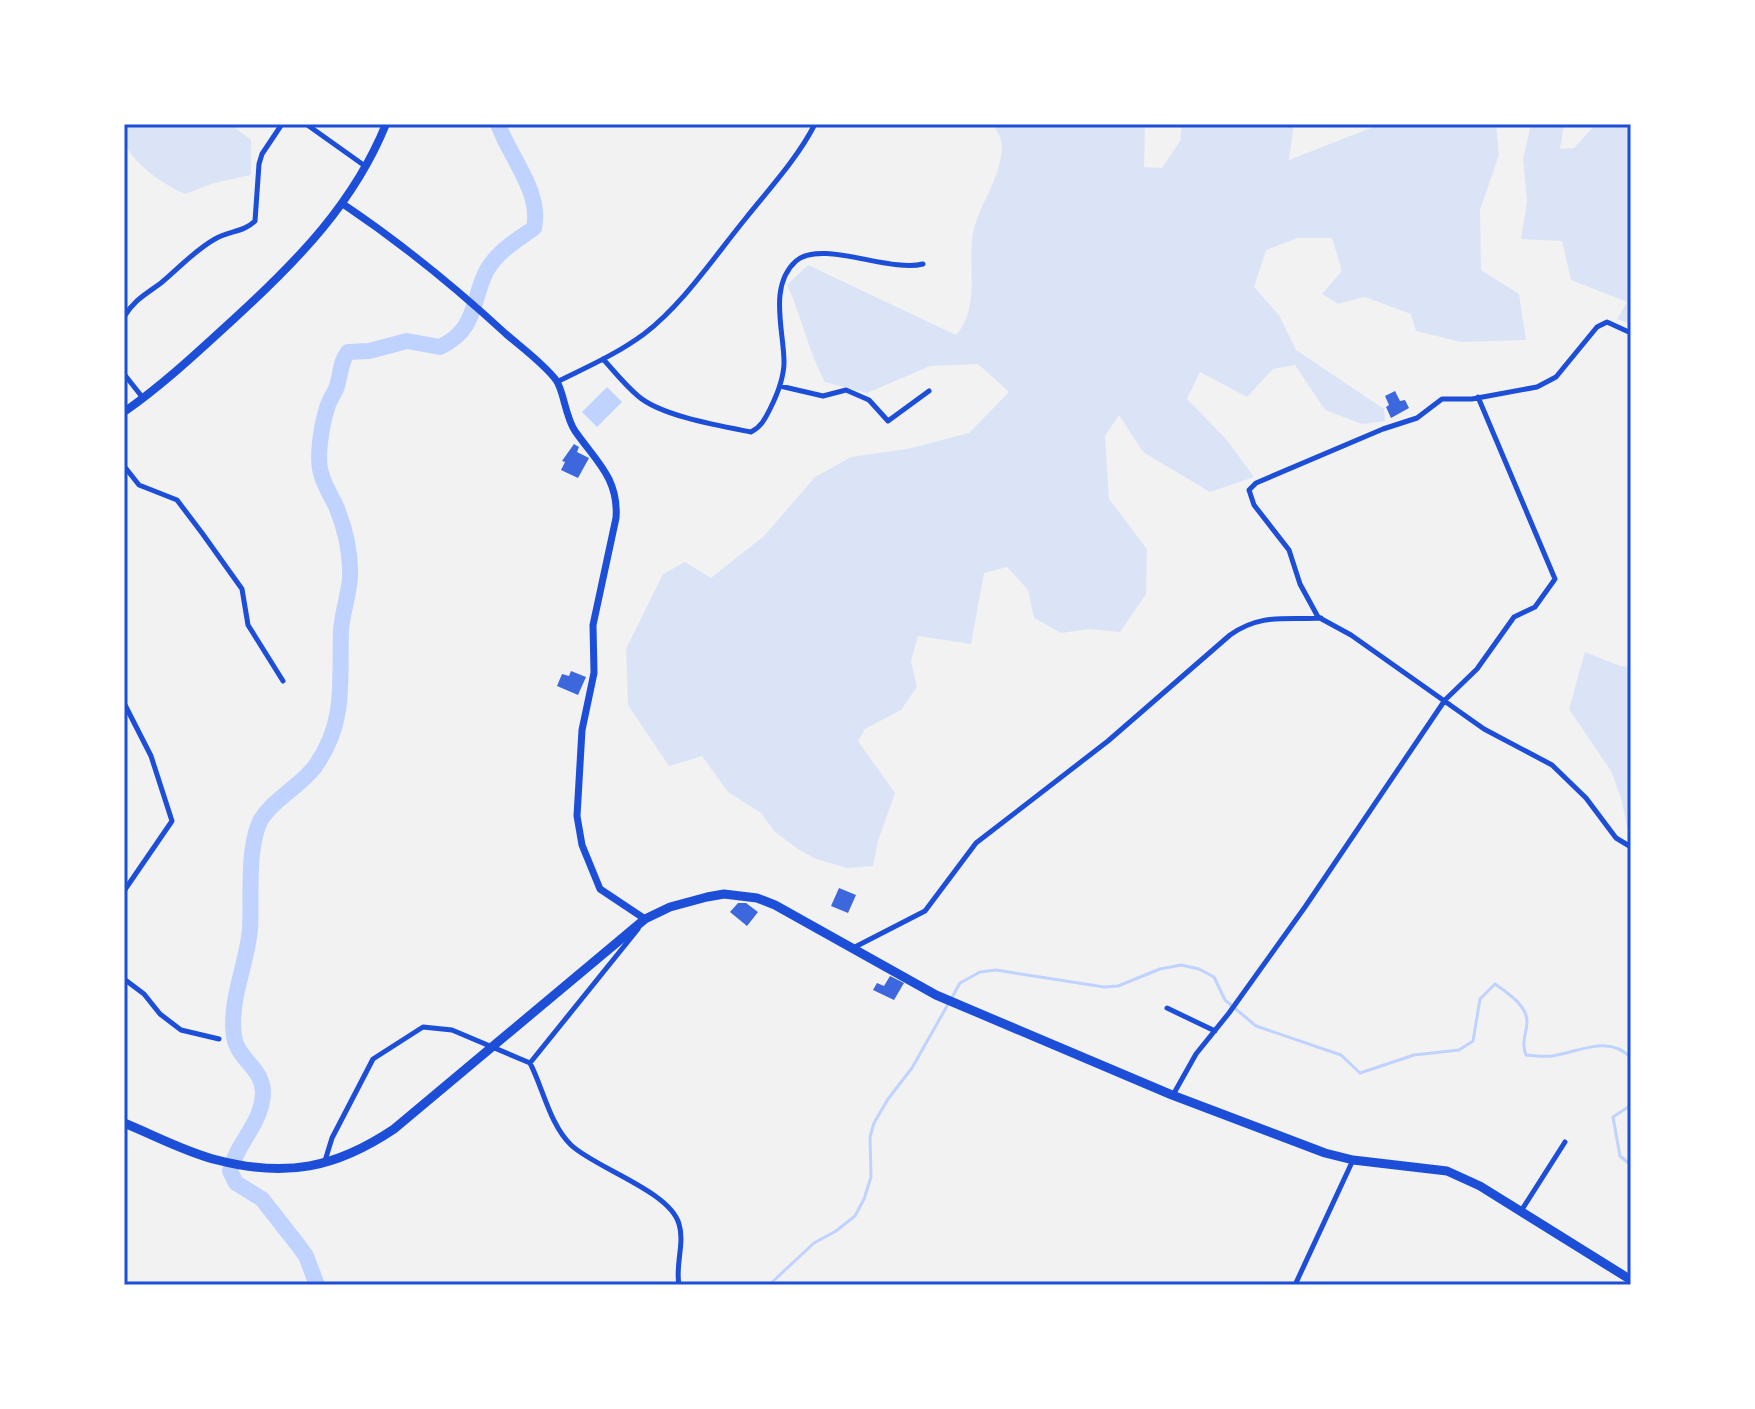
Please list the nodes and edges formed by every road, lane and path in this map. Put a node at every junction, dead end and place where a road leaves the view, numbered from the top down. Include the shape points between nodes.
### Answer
1 (282, 124) edge
2 (306, 124) edge
3 (386, 124) edge
4 (815, 124) edge
5 (366, 167) junction
6 (343, 204) junction
7 (923, 264) dead end
8 (124, 317) edge
9 (1631, 333) edge
10 (603, 359) junction
11 (124, 374) edge
12 (557, 382) junction
13 (780, 386) junction
14 (929, 391) dead end
15 (1478, 397) junction
16 (144, 398) junction
17 (124, 412) edge
18 (124, 466) edge
19 (1322, 618) junction
20 (283, 681) dead end
21 (1445, 700) junction
22 (124, 703) edge
23 (1631, 847) edge
24 (124, 891) edge
25 (645, 919) junction
26 (851, 948) junction
27 (124, 979) edge
28 (1167, 1008) dead end
29 (1215, 1031) junction
30 (219, 1039) dead end
31 (493, 1047) junction
32 (530, 1063) junction
33 (1172, 1095) junction
34 (124, 1123) edge
35 (1565, 1142) dead end
36 (1353, 1160) junction
37 (323, 1164) junction
38 (1521, 1211) junction
39 (1631, 1280) edge
40 (679, 1285) edge
41 (1295, 1285) edge

1 - 8 street via 259,164 255,221 191,256 140,296
2 - 5 street
3 - 5 main road
4 - 10 street via 767,193 674,305 648,331
5 - 6 main road
6 - 12 street via 482,311
6 - 16 main road via 285,271
7 - 13 street via 905,267 843,255 808,254 798,259 780,291
9 - 15 street via 1607,322 1556,377 1529,390
10 - 12 street
10 - 13 street via 639,398 699,421 751,432 764,421
11 - 16 street
12 - 25 street via 565,412 603,465 617,506 593,625 594,673 582,730 577,816 600,889
13 - 14 street via 823,396 846,390 869,400 888,421
15 - 19 street via 1442,399 1417,418 1249,490 1254,505 1289,550 1300,584
15 - 21 street via 1555,579 1535,607 1514,617 1477,669
16 - 17 main road
18 - 20 street via 139,485 177,500 202,533 242,589 248,625
19 - 21 street
19 - 26 street via 1269,618 1230,635 1108,741 976,843 925,911
21 - 23 street via 1484,729 1552,765 1616,838
21 - 29 street
22 - 24 street via 151,756 172,821
25 - 26 main road via 688,901 742,896 775,905
25 - 31 main road
25 - 32 street
26 - 33 main road via 936,995
27 - 30 street via 181,1030
28 - 29 street
29 - 33 street
31 - 32 street
31 - 37 main road via 394,1129 364,1149
31 - 37 street via 452,1030 423,1027 373,1059
32 - 40 street via 570,1145 673,1213 679,1223
33 - 36 main road
34 - 37 main road via 215,1160 263,1168
35 - 38 street
36 - 38 main road via 1447,1171
36 - 41 street
38 - 39 main road

